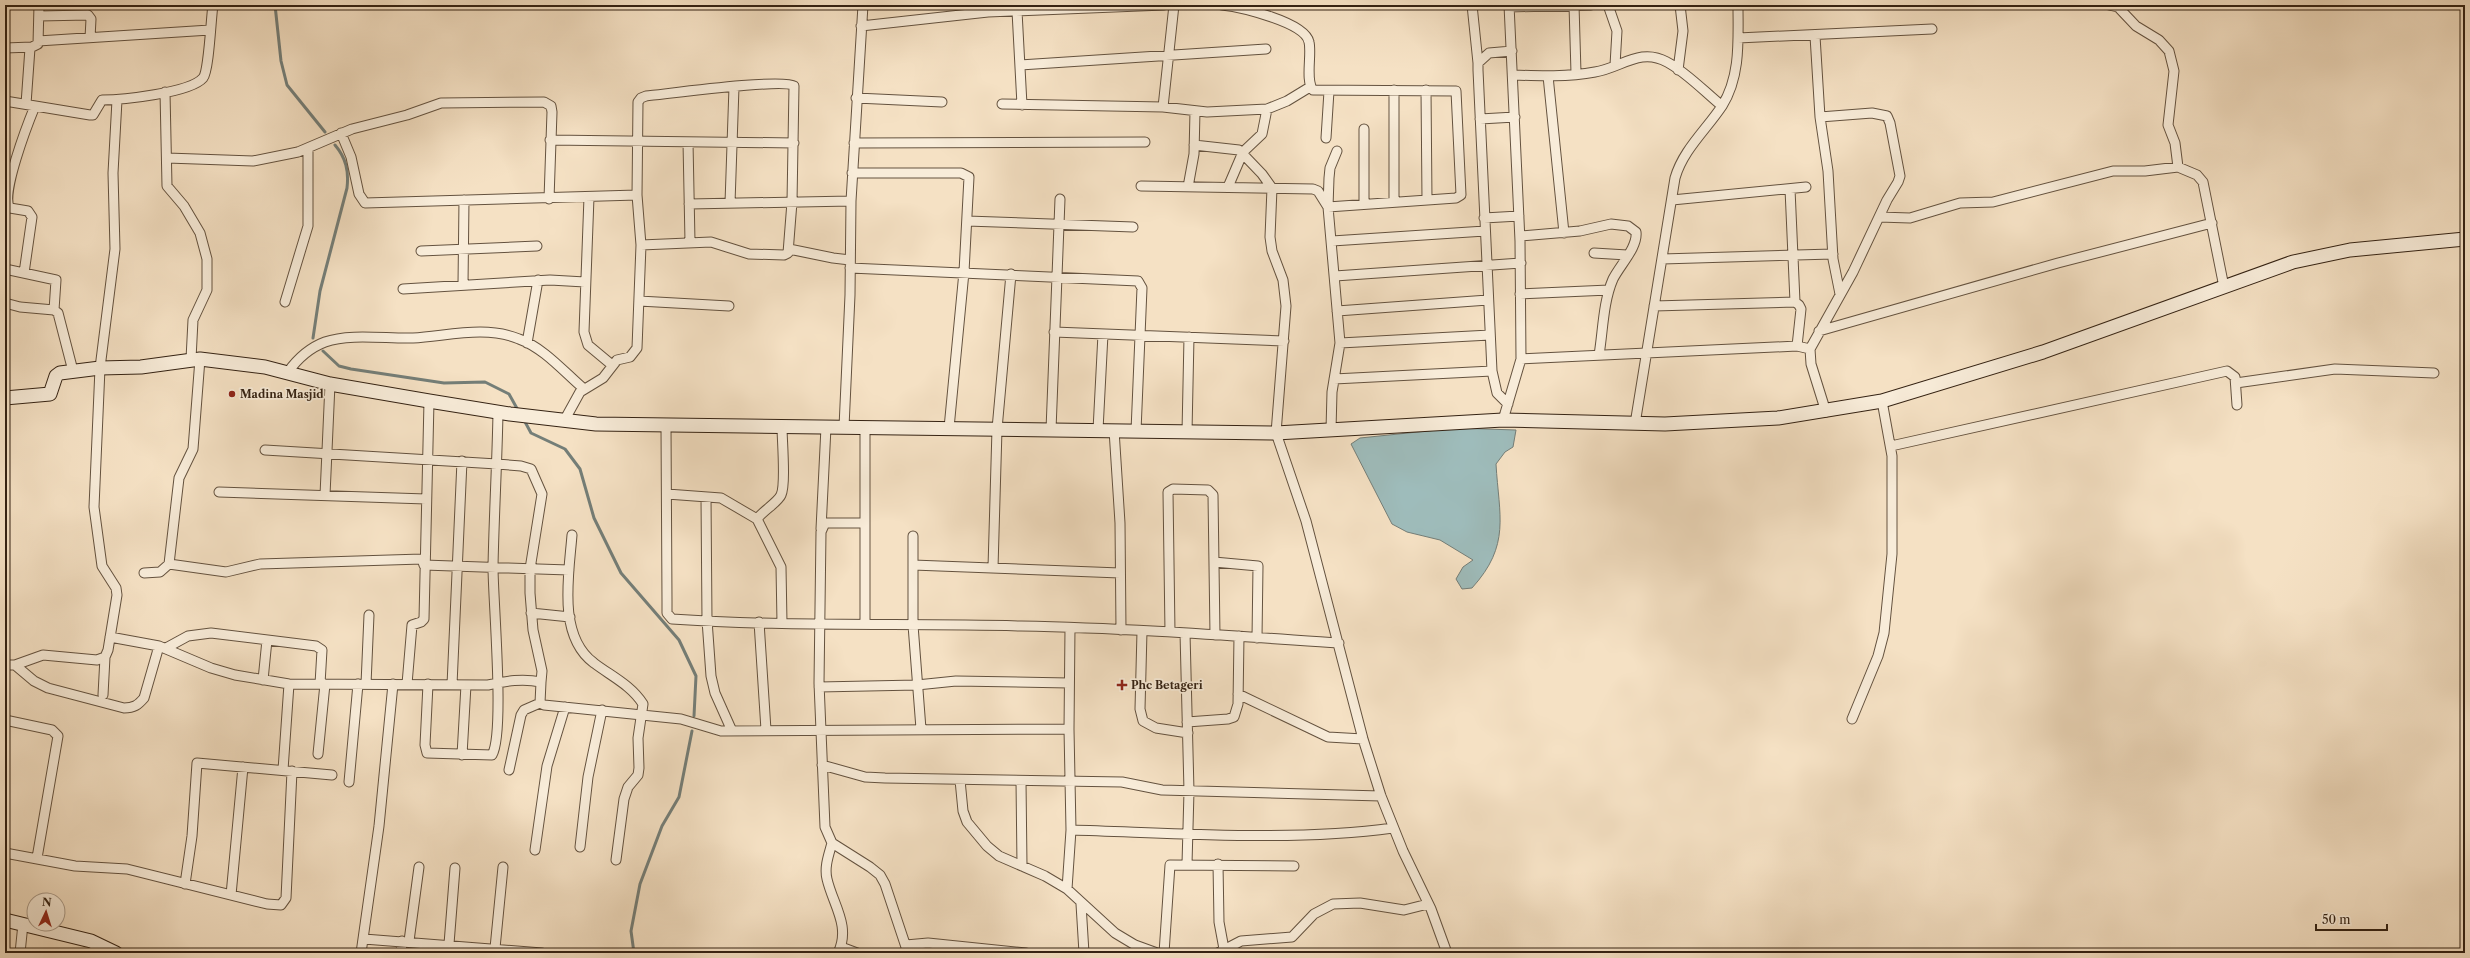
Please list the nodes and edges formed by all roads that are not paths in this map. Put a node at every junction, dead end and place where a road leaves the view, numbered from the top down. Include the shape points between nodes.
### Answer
1 (39, 5) edge
2 (213, 5) edge
3 (862, 5) edge
4 (1164, 5) edge
5 (1174, 5) edge
6 (1222, 5) edge
7 (1474, 5) edge
8 (1574, 5) edge
9 (1591, 5) edge
10 (1608, 5) edge
11 (1680, 5) edge
12 (1738, 5) edge
13 (2109, 5) edge
14 (1509, 6) edge
15 (988, 9) edge
16 (1016, 11) junction
17 (39, 16) junction
18 (861, 26) junction
19 (1932, 29) dead end
20 (210, 30) junction
21 (1815, 36) junction
22 (90, 38) junction
23 (1738, 38) junction
24 (38, 41) junction
25 (5, 48) edge
26 (30, 48) junction
27 (1266, 49) dead end
28 (1512, 51) junction
29 (1168, 56) junction
30 (1478, 63) junction
31 (1615, 65) junction
32 (1020, 66) junction
33 (1678, 70) junction
34 (1576, 73) junction
35 (1513, 75) junction
36 (1548, 76) junction
37 (734, 87) junction
38 (1310, 87) junction
39 (1391, 90) junction
40 (1426, 90) junction
41 (1329, 91) junction
42 (165, 92) junction
43 (856, 98) junction
44 (117, 100) junction
45 (5, 101) edge
46 (942, 102) dead end
47 (1002, 104) dead end
48 (30, 105) junction
49 (1022, 105) junction
50 (1722, 106) junction
51 (1163, 107) junction
52 (1267, 109) junction
53 (1195, 111) junction
54 (1515, 117) junction
55 (1820, 117) junction
56 (1480, 119) junction
57 (1364, 129) dead end
58 (341, 133) junction
59 (1326, 138) dead end
60 (550, 140) junction
61 (637, 142) junction
62 (688, 142) junction
63 (732, 142) junction
64 (1144, 142) dead end
65 (794, 143) junction
66 (854, 143) junction
67 (1194, 145) junction
68 (308, 148) junction
69 (1338, 151) dead end
70 (1243, 152) junction
71 (167, 158) junction
72 (2178, 167) junction
73 (852, 173) junction
74 (1141, 186) dead end
75 (1188, 187) junction
76 (1228, 187) junction
77 (1806, 187) dead end
78 (1272, 188) junction
79 (1790, 189) junction
80 (637, 195) junction
81 (589, 197) junction
82 (548, 199) junction
83 (1060, 199) dead end
84 (464, 200) junction
85 (1427, 200) junction
86 (1672, 200) junction
87 (851, 201) junction
88 (792, 202) junction
89 (1394, 202) junction
90 (730, 203) junction
91 (689, 204) junction
92 (1326, 204) junction
93 (1364, 204) junction
94 (1520, 216) junction
95 (1879, 217) junction
96 (1484, 218) junction
97 (967, 221) junction
98 (2212, 223) junction
99 (1059, 225) junction
100 (1133, 227) dead end
101 (1485, 231) junction
102 (1564, 233) junction
103 (1520, 236) junction
104 (2465, 239) edge
105 (1332, 241) junction
106 (690, 242) junction
107 (641, 245) junction
108 (537, 246) dead end
109 (463, 249) junction
110 (789, 249) junction
111 (421, 251) dead end
112 (1594, 253) dead end
113 (1833, 254) junction
114 (1627, 255) junction
115 (1794, 255) junction
116 (1662, 259) junction
117 (1520, 263) junction
118 (850, 264) junction
119 (1487, 266) junction
120 (5, 269) edge
121 (964, 272) junction
122 (24, 273) junction
123 (1011, 274) junction
124 (1056, 276) junction
125 (1335, 276) junction
126 (538, 280) junction
127 (585, 282) junction
128 (463, 285) junction
129 (2224, 287) junction
130 (403, 288) dead end
131 (1610, 290) junction
132 (1520, 294) junction
133 (1840, 294) junction
134 (1488, 300) junction
135 (639, 301) junction
136 (285, 302) dead end
137 (1795, 302) junction
138 (5, 303) edge
139 (729, 306) dead end
140 (1654, 306) junction
141 (54, 310) junction
142 (1337, 311) junction
143 (1819, 331) junction
144 (1054, 332) junction
145 (1103, 334) junction
146 (1140, 335) junction
147 (1490, 335) junction
148 (1189, 337) junction
149 (1284, 341) junction
150 (527, 343) junction
151 (1340, 343) junction
152 (1797, 346) junction
153 (1810, 349) junction
154 (1647, 354) junction
155 (1600, 355) junction
156 (195, 359) junction
157 (1521, 359) junction
158 (612, 365) junction
159 (100, 368) junction
160 (73, 371) junction
161 (1492, 371) junction
162 (288, 372) junction
163 (2434, 372) dead end
164 (1334, 379) junction
165 (2236, 382) junction
166 (330, 384) junction
167 (584, 389) junction
168 (5, 398) edge
169 (429, 401) junction
170 (1882, 401) junction
171 (1508, 404) junction
172 (2237, 405) dead end
173 (1826, 412) junction
174 (504, 414) junction
175 (1503, 420) junction
176 (564, 421) junction
177 (1635, 424) junction
178 (666, 426) junction
179 (782, 427) junction
180 (826, 427) junction
181 (844, 427) junction
182 (865, 427) junction
183 (949, 428) junction
184 (997, 429) junction
185 (1051, 430) junction
186 (1098, 430) junction
187 (1114, 430) junction
188 (1330, 430) junction
189 (1136, 431) junction
190 (1186, 432) junction
191 (1276, 433) junction
192 (1891, 446) junction
193 (265, 450) dead end
194 (327, 454) junction
195 (427, 459) junction
196 (462, 461) junction
197 (496, 464) junction
198 (219, 492) dead end
199 (667, 494) junction
200 (325, 495) junction
201 (706, 497) junction
202 (426, 499) junction
203 (757, 519) junction
204 (865, 523) junction
205 (821, 532) junction
206 (572, 535) dead end
207 (913, 536) dead end
208 (1214, 562) junction
209 (169, 564) junction
210 (424, 565) junction
211 (913, 565) junction
212 (459, 566) junction
213 (493, 568) junction
214 (993, 568) junction
215 (530, 569) junction
216 (569, 570) junction
217 (144, 573) dead end
218 (1120, 573) junction
219 (531, 613) junction
220 (369, 615) dead end
221 (570, 616) junction
222 (707, 620) junction
223 (759, 622) junction
224 (782, 623) junction
225 (820, 624) junction
226 (864, 624) junction
227 (913, 625) junction
228 (1070, 628) junction
229 (1121, 630) junction
230 (1142, 631) junction
231 (1170, 632) junction
232 (1186, 633) junction
233 (1215, 635) junction
234 (1238, 636) junction
235 (110, 637) junction
236 (1257, 638) junction
237 (267, 640) junction
238 (1339, 643) junction
239 (162, 647) junction
240 (105, 657) junction
241 (5, 665) edge
242 (15, 665) junction
243 (263, 680) junction
244 (541, 682) junction
245 (497, 683) junction
246 (1069, 683) junction
247 (289, 684) junction
248 (322, 684) junction
249 (362, 684) junction
250 (393, 684) junction
251 (408, 684) junction
252 (428, 684) junction
253 (452, 685) junction
254 (466, 685) junction
255 (917, 685) junction
256 (819, 687) junction
257 (1238, 694) junction
258 (103, 695) dead end
259 (540, 703) junction
260 (565, 707) junction
261 (602, 710) junction
262 (642, 714) junction
263 (1852, 719) dead end
264 (5, 720) edge
265 (1187, 722) junction
266 (821, 729) junction
267 (921, 729) junction
268 (1069, 729) junction
269 (732, 730) junction
270 (766, 730) junction
271 (1188, 733) junction
272 (1363, 739) junction
273 (318, 754) dead end
274 (462, 755) junction
275 (822, 765) junction
276 (243, 767) junction
277 (509, 770) dead end
278 (287, 771) junction
279 (332, 775) dead end
280 (960, 780) junction
281 (1021, 781) junction
282 (349, 782) dead end
283 (1070, 782) junction
284 (1189, 791) junction
285 (1381, 796) junction
286 (1393, 828) junction
287 (1071, 830) junction
288 (1188, 834) junction
289 (832, 842) junction
290 (580, 847) dead end
291 (535, 850) dead end
292 (5, 853) edge
293 (37, 858) junction
294 (616, 860) dead end
295 (1187, 864) junction
296 (1218, 864) junction
297 (1022, 866) junction
298 (1294, 866) dead end
299 (419, 867) dead end
300 (503, 867) dead end
301 (455, 868) dead end
302 (185, 884) junction
303 (1067, 889) junction
304 (231, 895) junction
305 (1081, 904) junction
306 (1428, 904) junction
307 (5, 920) edge
308 (23, 924) junction
309 (364, 939) junction
310 (405, 941) junction
311 (449, 944) junction
312 (495, 948) junction
313 (99, 949) edge
314 (464, 949) edge
315 (907, 949) edge
316 (839, 950) edge
317 (510, 951) edge
318 (1221, 951) edge
319 (20, 953) edge
320 (116, 953) edge
321 (361, 953) edge
322 (401, 953) edge
323 (542, 953) edge
324 (857, 953) edge
325 (1026, 953) edge
326 (1084, 953) edge
327 (1157, 953) edge
328 (1164, 953) edge
329 (1447, 953) edge

1 - 17 street
2 - 20 street
3 - 18 street
4 - 16 street
5 - 29 street
6 - 38 street via 1253,12 1303,31 1309,42
7 - 30 street
8 - 9 street
8 - 14 street
8 - 34 street
10 - 31 street via 1617,31
11 - 33 street via 1683,31
12 - 23 street
13 - 72 street via 2118,8 2136,26 2159,40 2169,51 2174,71 2168,125 2175,143
14 - 28 street
15 - 16 street
15 - 18 street
16 - 32 street
17 - 22 street via 88,14 91,19
17 - 24 street
18 - 43 street
19 - 21 street
20 - 22 street
20 - 42 street via 203,78 198,82
21 - 23 street
21 - 55 street
22 - 24 street
23 - 50 street via 1735,75
24 - 26 street via 36,47
25 - 26 street
26 - 48 street
27 - 29 street
28 - 30 street via 1489,53
28 - 35 street
29 - 32 street
29 - 51 street
30 - 56 street
31 - 33 street via 1631,58 1647,57 1667,62
31 - 34 street via 1595,72
32 - 49 street
33 - 50 street
34 - 36 street
35 - 36 street
35 - 54 street
36 - 102 street
37 - 61 street via 641,98 637,109
37 - 63 street
37 - 65 street via 785,83 794,86
38 - 41 street via 1318,91
38 - 52 street
39 - 40 street
39 - 41 street
39 - 89 street
40 - 85 street
40 - 85 street via 1456,91 1461,195 1456,198
41 - 59 street
42 - 44 street via 145,98
42 - 71 street
43 - 46 street
43 - 66 street
44 - 48 street via 102,100 90,115
44 - 159 street via 113,174 115,249
45 - 48 street
47 - 49 street
48 - 122 street via 13,162 7,201 10,208 28,211 32,217
49 - 51 street
50 - 86 street via 1679,166
51 - 53 street
52 - 53 street
52 - 70 street via 1262,134
53 - 67 street
54 - 56 street
54 - 94 street
55 - 95 street via 1872,113 1887,116 1900,176
55 - 113 street via 1828,171
56 - 96 street
57 - 93 street
58 - 60 street via 441,103 544,102 551,106
58 - 68 street
58 - 84 street via 351,157 359,194 365,203
60 - 61 street
60 - 82 street
61 - 62 street
61 - 80 street
62 - 63 street
62 - 91 street
63 - 65 street
63 - 90 street
64 - 66 street
65 - 88 street
66 - 73 street
67 - 70 street via 1231,148
67 - 75 street
68 - 71 street via 248,162
68 - 136 street via 308,226
69 - 92 street via 1330,168
70 - 76 street
70 - 78 street
71 - 156 street via 167,186 184,206 200,233 207,259 207,290 192,320
72 - 95 street via 2113,171 1993,202 1960,203 1910,218
72 - 98 street via 2197,175 2203,182
73 - 87 street
73 - 97 street via 966,174 970,182
74 - 75 street
75 - 76 street
76 - 78 street
77 - 79 street
78 - 92 street via 1318,191
78 - 149 street via 1270,237 1285,292
79 - 86 street
79 - 115 street
80 - 81 street
80 - 107 street
81 - 82 street
81 - 127 street via 589,254
82 - 84 street
83 - 99 street
84 - 109 street
85 - 89 street
86 - 116 street
87 - 88 street
87 - 118 street
88 - 90 street
88 - 110 street
89 - 93 street
90 - 91 street
91 - 106 street
92 - 93 street
92 - 105 street
94 - 96 street
94 - 103 street
95 - 133 street
96 - 101 street
97 - 99 street
97 - 121 street
98 - 129 street
98 - 143 street via 2058,263
99 - 100 street
99 - 124 street
101 - 105 street
101 - 119 street
102 - 103 street
102 - 114 street via 1611,224 1628,226 1633,228 1636,236
103 - 117 street
104 - 129 street via 2321,255 2293,262
105 - 125 street
106 - 107 street
106 - 110 street via 720,244 749,254 784,255
107 - 135 street
108 - 109 street
109 - 111 street
109 - 128 street
110 - 118 street
112 - 114 street
113 - 115 street
113 - 133 street
114 - 131 street
115 - 116 street
115 - 137 street
116 - 140 street
117 - 119 street
117 - 132 street
118 - 121 street
118 - 181 street
119 - 125 street
119 - 134 street
120 - 122 street
121 - 123 street
121 - 183 street
122 - 141 street via 56,280
123 - 124 street
123 - 184 street
124 - 144 street
124 - 146 street via 1138,281 1142,288
125 - 142 street
126 - 127 street
126 - 128 street
126 - 150 street
127 - 158 street via 585,340
128 - 130 street
129 - 170 street via 2043,352
131 - 132 street
131 - 155 street
132 - 157 street
133 - 143 street
134 - 142 street
134 - 147 street
135 - 139 street
135 - 158 street via 637,348 630,357 617,360
137 - 140 street
137 - 152 street via 1801,309
138 - 141 street
140 - 154 street
141 - 160 street via 60,317
142 - 151 street
143 - 153 street
144 - 145 street
144 - 185 street
145 - 146 street
145 - 186 street
146 - 148 street
146 - 189 street
147 - 151 street
147 - 161 street
148 - 149 street
148 - 190 street
149 - 191 street
150 - 162 street via 509,336 475,332 412,338 340,339 313,347 296,361
150 - 167 street
151 - 164 street
152 - 153 street
152 - 154 street
153 - 173 street via 1811,364
154 - 155 street
154 - 177 street
155 - 157 street
156 - 159 street via 141,367
156 - 162 street via 265,366
156 - 209 street via 193,449 179,478
157 - 171 street
158 - 167 street via 603,378
159 - 160 street
159 - 235 street via 94,506 102,566 116,588 117,595
160 - 168 street via 56,376 50,394
161 - 164 street
161 - 171 street via 1498,393
162 - 166 street
163 - 165 street via 2335,369
164 - 188 street
165 - 172 street
165 - 192 street via 2232,373 2222,372
166 - 169 street
166 - 194 street
167 - 176 street via 575,399
169 - 174 street
169 - 195 street
170 - 173 street
170 - 192 street
171 - 175 street
173 - 177 street via 1778,418
174 - 176 street
174 - 197 street
175 - 177 street
175 - 188 street
176 - 178 street
178 - 179 street
178 - 199 street
179 - 180 street
179 - 203 street via 783,491
180 - 181 street
180 - 205 street
181 - 182 street
182 - 183 street
182 - 204 street
183 - 184 street
184 - 185 street
184 - 214 street
185 - 186 street
186 - 187 street
187 - 189 street
187 - 218 street
188 - 191 street
189 - 190 street
190 - 191 street
191 - 238 street via 1306,521
192 - 263 street via 1892,554 1884,633 1868,685
193 - 194 street
194 - 195 street
194 - 200 street
195 - 196 street
195 - 202 street
196 - 197 street
196 - 212 street
197 - 213 street
197 - 215 street via 531,469 541,488 542,502
198 - 200 street
199 - 201 street
199 - 222 street via 667,613 672,619
200 - 202 street
201 - 203 street via 727,500
201 - 222 street
202 - 210 street
203 - 224 street via 781,567
204 - 205 street via 825,523
204 - 226 street
205 - 225 street
206 - 216 street
207 - 211 street
208 - 231 street via 1212,491 1170,489
208 - 233 street
208 - 236 street via 1258,566
209 - 210 street via 226,572 260,564 422,559
209 - 217 street via 160,572
210 - 212 street
210 - 251 street via 424,619 412,625
211 - 214 street
211 - 227 street
212 - 213 street
212 - 253 street
213 - 215 street
213 - 245 street
214 - 218 street
215 - 216 street
215 - 219 street
216 - 221 street via 567,597
218 - 229 street
219 - 221 street
219 - 244 street
220 - 249 street
221 - 262 street via 578,645 583,653 620,680 636,696 643,704
222 - 223 street
222 - 269 street via 711,676 715,693
223 - 224 street
223 - 270 street
224 - 225 street
225 - 226 street
225 - 256 street
226 - 227 street
227 - 228 street
227 - 255 street
228 - 229 street
228 - 246 street
229 - 230 street
230 - 231 street
230 - 271 street via 1142,721 1156,728
231 - 232 street
232 - 233 street
232 - 265 street
233 - 234 street
234 - 236 street
234 - 257 street
235 - 239 street
235 - 240 street
236 - 238 street
237 - 239 street via 198,633
237 - 243 street
237 - 248 street via 320,648
238 - 272 street
239 - 242 street via 144,698 139,705 131,708 48,688 34,681
239 - 243 street via 211,668
240 - 242 street via 90,661 43,655
240 - 258 street
241 - 242 street
243 - 247 street
244 - 245 street via 510,679
244 - 259 street
245 - 254 street
245 - 274 street via 498,706 494,751 487,756
246 - 255 street via 956,682
246 - 268 street
247 - 248 street
247 - 278 street
248 - 249 street
248 - 273 street
249 - 250 street
249 - 282 street
250 - 251 street
250 - 309 street
251 - 252 street
252 - 253 street
252 - 274 street via 425,750 431,754
253 - 254 street
254 - 274 street
255 - 256 street
255 - 267 street
256 - 266 street
257 - 265 street via 1234,717
257 - 272 street via 1328,737
259 - 260 street
259 - 277 street via 524,710
260 - 261 street
260 - 291 street via 547,766
261 - 262 street
261 - 290 street via 588,777
262 - 269 street via 681,719 711,729
262 - 294 street via 638,738 638,775 628,787 624,799
264 - 293 street via 52,730 58,736
265 - 271 street
266 - 267 street
266 - 270 street
266 - 275 street
267 - 268 street
268 - 283 street
269 - 270 street
271 - 284 street
272 - 285 street
275 - 280 street via 865,776
275 - 289 street via 825,826
276 - 278 street
276 - 302 street via 200,763 195,766 192,836
276 - 304 street
278 - 279 street
278 - 304 street via 285,902 276,906
280 - 281 street
280 - 297 street via 963,811 967,822 999,856
281 - 283 street
281 - 297 street
283 - 284 street via 1122,782 1157,790
283 - 287 street
284 - 285 street
284 - 288 street
285 - 286 street
286 - 288 street via 1302,834
286 - 306 street
287 - 288 street
287 - 303 street
288 - 295 street
289 - 315 street via 880,876 886,884
289 - 316 street via 827,859 827,879 840,911 842,930
292 - 293 street
293 - 302 street via 76,866 127,869
295 - 296 street
295 - 328 street via 1173,864 1169,869
296 - 298 street
296 - 318 street
297 - 303 street
299 - 310 street
300 - 312 street
301 - 311 street
302 - 304 street
303 - 305 street
305 - 326 street
305 - 327 street via 1115,934
306 - 318 street via 1404,910 1360,903 1334,904 1314,914 1292,936 1241,941
306 - 329 street
307 - 308 street
308 - 313 street
308 - 319 street
309 - 310 street
309 - 321 street
310 - 311 street
310 - 322 street
311 - 314 street
312 - 314 street
312 - 317 street
313 - 320 street
315 - 325 street via 928,943
316 - 324 street
317 - 323 street

